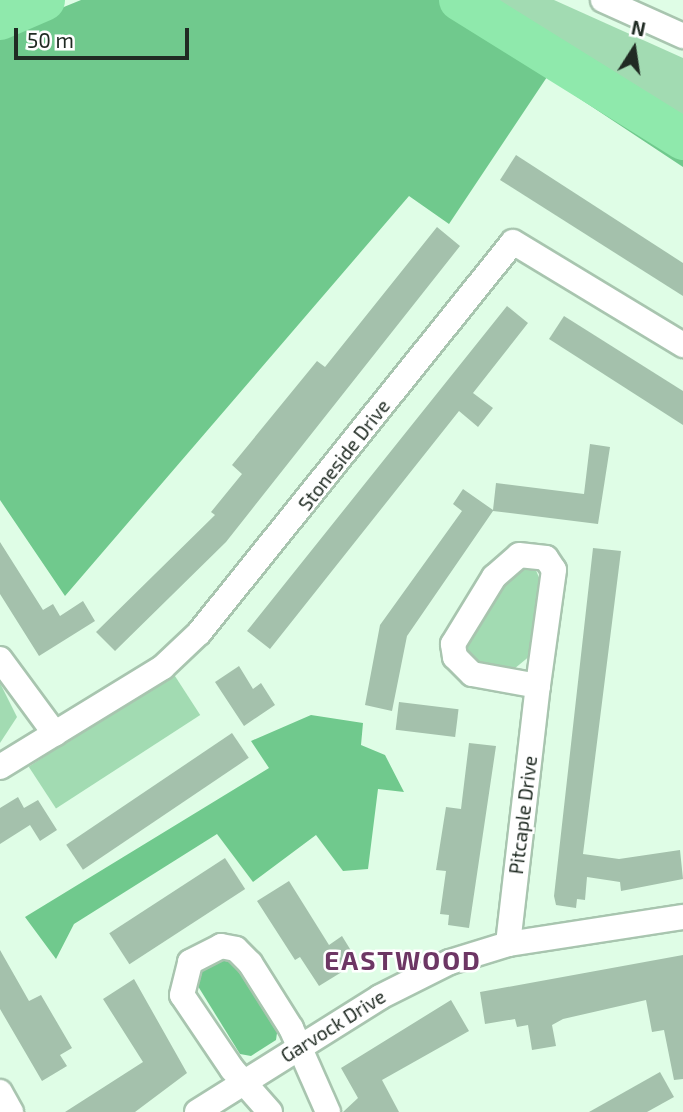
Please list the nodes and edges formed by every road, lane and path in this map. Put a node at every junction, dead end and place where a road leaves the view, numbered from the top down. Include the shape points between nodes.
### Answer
1 (603, 0) edge
2 (683, 36) edge
3 (683, 345) edge
4 (0, 659) edge
5 (538, 686) junction
6 (55, 734) junction
7 (0, 767) edge
8 (683, 917) edge
9 (508, 944) junction
10 (298, 1047) junction
11 (245, 1082) junction
12 (0, 1092) edge
13 (11, 1112) edge
14 (197, 1112) edge
15 (270, 1112) edge
16 (328, 1112) edge

1 - 2 street
3 - 6 street, Stoneside Drive via 513,242 199,633 163,667
4 - 6 street
5 - 5 street, Pitcaple Drive via 472,674 455,657 453,645 494,577 519,555 546,558 554,570
5 - 9 street, Pitcaple Drive
6 - 7 street, Stoneside Drive
8 - 9 street, Garvock Drive
9 - 10 street, Garvock Drive via 423,972
10 - 11 street, Garvock Drive
10 - 11 street via 250,963 236,949 222,946 198,957 182,979 182,995
10 - 16 street
11 - 14 street, Garvock Drive
11 - 15 street
12 - 13 street

